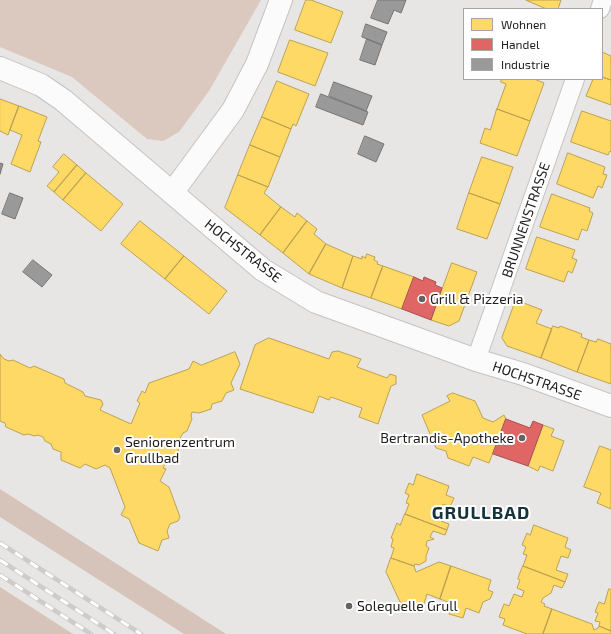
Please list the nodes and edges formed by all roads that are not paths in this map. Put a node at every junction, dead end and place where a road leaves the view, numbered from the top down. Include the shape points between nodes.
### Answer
1 (281, 0) edge
2 (0, 68) edge
3 (575, 80) edge
4 (172, 193) junction
5 (476, 360) junction
6 (611, 406) edge

1 - 4 street via 258,64 233,110
2 - 4 street, HOCHSTRASSE via 41,85 63,100
3 - 5 street, BRUNNENSTRASSE
4 - 5 street, HOCHSTRASSE via 263,270 316,302
5 - 6 street, HOCHSTRASSE

